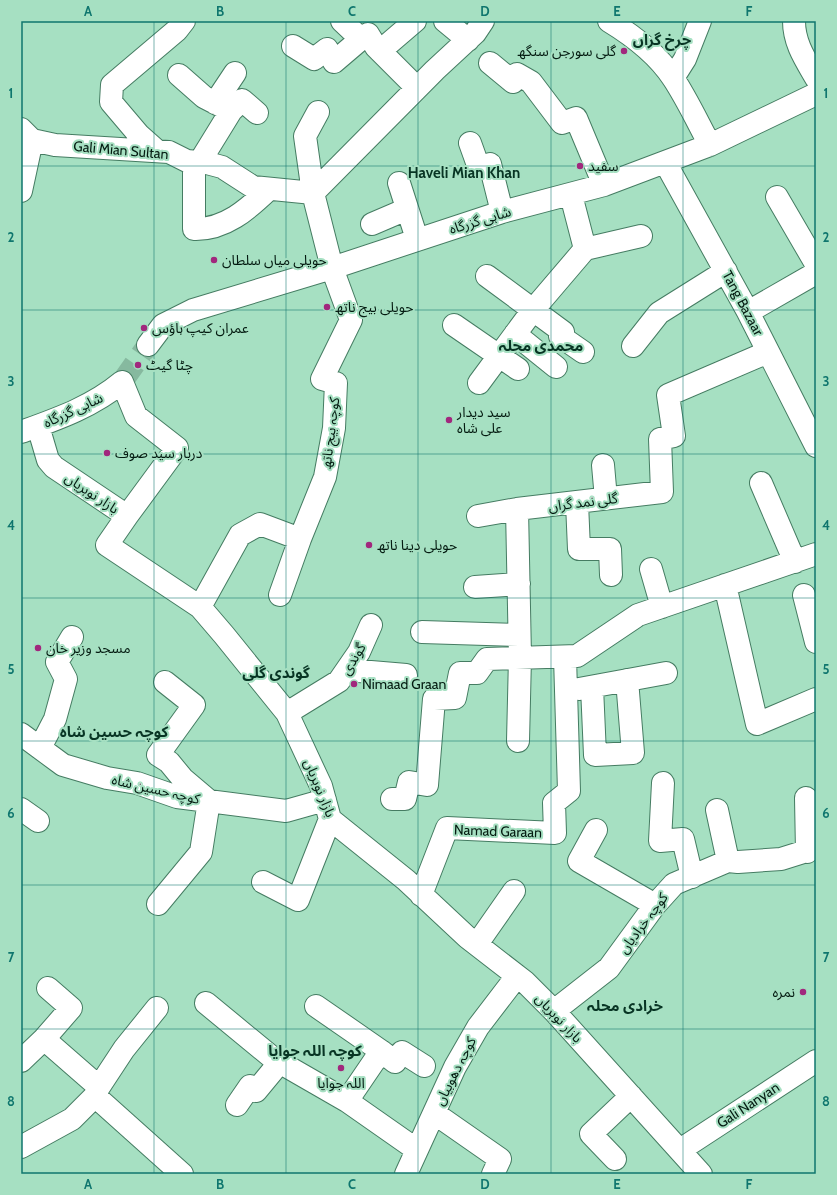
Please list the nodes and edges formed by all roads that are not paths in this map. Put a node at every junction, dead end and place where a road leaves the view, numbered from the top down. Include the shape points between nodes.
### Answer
1 (184, 21) edge
2 (342, 21) edge
3 (415, 21) edge
4 (445, 21) edge
5 (483, 21) edge
6 (609, 21) edge
7 (700, 21) edge
8 (794, 21) edge
9 (361, 39) junction
10 (468, 40) junction
11 (293, 46) dead end
12 (380, 51) junction
13 (490, 63) dead end
14 (235, 73) dead end
15 (179, 75) dead end
16 (673, 78) junction
17 (816, 78) edge
18 (417, 88) junction
19 (816, 94) edge
20 (223, 107) junction
21 (318, 112) dead end
22 (257, 113) dead end
23 (26, 134) edge
24 (470, 143) dead end
25 (710, 145) junction
26 (157, 151) junction
27 (664, 162) junction
28 (197, 163) junction
29 (399, 183) dead end
30 (604, 186) junction
31 (268, 190) junction
32 (21, 191) edge
33 (313, 192) junction
34 (571, 195) junction
35 (777, 197) dead end
36 (407, 209) junction
37 (502, 212) junction
38 (372, 224) dead end
39 (641, 236) dead end
40 (417, 239) junction
41 (585, 249) junction
42 (816, 264) edge
43 (332, 268) junction
44 (726, 271) junction
45 (816, 273) edge
46 (488, 276) dead end
47 (533, 310) junction
48 (748, 312) junction
49 (454, 325) dead end
50 (514, 334) junction
51 (148, 345) tunnel mouth
52 (633, 346) dead end
53 (583, 352) dead end
54 (768, 352) junction
55 (499, 355) junction
56 (556, 367) dead end
57 (518, 369) dead end
58 (479, 383) dead end
59 (30, 429) edge
60 (816, 446) edge
61 (603, 466) dead end
62 (760, 483) dead end
63 (606, 499) junction
64 (577, 503) junction
65 (517, 510) junction
66 (127, 516) junction
67 (478, 516) dead end
68 (300, 539) junction
69 (816, 554) edge
70 (795, 562) junction
71 (652, 569) dead end
72 (610, 575) dead end
73 (519, 584) junction
74 (725, 585) junction
75 (475, 587) dead end
76 (280, 595) dead end
77 (804, 595) dead end
78 (200, 607) junction
79 (662, 607) junction
80 (371, 625) dead end
81 (422, 632) dead end
82 (520, 635) junction
83 (72, 637) dead end
84 (816, 642) edge
85 (520, 657) junction
86 (565, 657) junction
87 (347, 670) junction
88 (666, 673) dead end
89 (406, 676) dead end
90 (627, 680) junction
91 (165, 682) dead end
92 (592, 686) junction
93 (566, 692) junction
94 (816, 699) edge
95 (287, 713) junction
96 (21, 734) edge
97 (518, 741) dead end
98 (40, 748) junction
99 (663, 783) dead end
100 (392, 798) dead end
101 (806, 798) dead end
102 (209, 801) junction
103 (327, 809) junction
104 (716, 810) dead end
105 (596, 830) dead end
106 (812, 850) edge
107 (728, 861) junction
108 (692, 877) junction
109 (264, 882) dead end
110 (514, 892) dead end
111 (421, 895) junction
112 (158, 904) dead end
113 (655, 905) junction
114 (477, 944) junction
115 (517, 976) junction
116 (48, 988) dead end
117 (206, 1004) dead end
118 (316, 1006) dead end
119 (157, 1008) dead end
120 (554, 1011) junction
121 (44, 1039) junction
122 (381, 1051) junction
123 (21, 1061) edge
124 (816, 1061) edge
125 (280, 1062) junction
126 (424, 1066) dead end
127 (97, 1092) junction
128 (631, 1096) junction
129 (347, 1101) junction
130 (237, 1105) dead end
131 (434, 1113) junction
132 (21, 1147) edge
133 (417, 1150) junction
134 (680, 1150) junction
135 (615, 1159) dead end
136 (182, 1174) edge
137 (406, 1174) edge
138 (493, 1174) edge
139 (701, 1174) edge

1 - 26 street via 112,85 111,102 139,135
2 - 9 street
3 - 12 street
4 - 10 street
5 - 10 street
6 - 16 street via 658,59
7 - 16 street via 685,59
8 - 17 street via 794,34 800,52
9 - 11 street via 334,62 327,49 314,59
9 - 12 street via 368,34
10 - 18 street
12 - 18 street
13 - 30 street via 513,82 517,74 531,82 562,123 576,118
14 - 20 street
15 - 20 street via 204,97
16 - 25 street
18 - 33 street
19 - 25 street, شاہی گزرگاہ
20 - 22 street via 242,100
20 - 28 street
21 - 33 street via 304,136
23 - 26 street, Gali Mian Sultan via 55,145
23 - 32 street
24 - 37 street via 479,168 490,164
25 - 27 street, شاہی گزرگاہ
26 - 28 street, Gali Mian Sultan via 169,152
27 - 30 street, شاہی گزرگاہ
27 - 44 street, Tang Bazaar
28 - 31 street, Gali Mian Sultan via 222,167 253,187
28 - 31 street via 194,229 220,226 241,214
29 - 36 street
30 - 34 street, شاہی گزرگاہ
31 - 33 street, Gali Mian Sultan
33 - 43 street
34 - 37 street, شاہی گزرگاہ
34 - 41 street
35 - 42 street
36 - 38 street
36 - 40 street
37 - 40 street, شاہی گزرگاہ
39 - 41 street
40 - 43 street, شاہی گزرگاہ
41 - 47 street
43 - 51 street, شاہی گزرگاہ via 193,310 163,325
43 - 68 street, کوچہ بیج ناتھ via 351,320 322,379 336,383 334,428 325,477
44 - 48 street, Tang Bazaar
44 - 52 street via 677,313 659,313
45 - 48 street
46 - 47 street
47 - 50 street
47 - 53 street via 563,332 560,336
48 - 54 street, Tang Bazaar
49 - 55 street
50 - 55 street
50 - 56 street
54 - 60 street, Tang Bazaar
54 - 63 street, گلی نمد گراں via 668,395 674,436 660,439 662,492
55 - 57 street
55 - 58 street
59 - 66 street, بازار نوہریاں via 54,467
59 - 66 street, شاہی گزرگاہ via 97,401 122,382 136,416 178,448
61 - 63 street
62 - 70 street
63 - 64 street, گلی نمد گراں
64 - 65 street, گلی نمد گراں
64 - 72 street via 580,549 610,549
65 - 67 street, گلی نمد گراں
65 - 73 street
66 - 78 street, بازار نوہریاں via 107,545
68 - 76 street
68 - 78 street via 260,524 240,535
69 - 70 street
70 - 74 street
71 - 79 street
73 - 75 street
73 - 82 street
74 - 79 street
74 - 94 street via 757,724
77 - 84 street
78 - 95 street, بازار نوہریاں
79 - 86 street via 638,615 577,656
80 - 87 street, گوندی via 360,652
81 - 82 street
82 - 85 street
83 - 98 street via 57,662 66,679 54,719
85 - 86 street
85 - 97 street
85 - 100 street via 487,659 477,673 460,673 455,698 434,699 427,784 409,782 405,799
86 - 93 street, Namad Garaan
87 - 89 street
87 - 95 street, گوندی via 339,681
88 - 90 street
90 - 92 street
90 - 92 street via 633,753 595,755
91 - 102 street via 194,705 158,755 169,762 183,780
92 - 93 street
93 - 111 street, Namad Garaan via 569,791 554,803 555,833 447,828
95 - 103 street, بازار نوہریاں via 321,786
96 - 98 street, کوچہ حسین شاہ
98 - 102 street, کوچہ حسین شاہ via 63,765 107,778 137,783 177,796
99 - 108 street via 660,841 683,839
101 - 106 street
102 - 103 street, کوچہ حسین شاہ via 286,811
102 - 112 street via 201,852
103 - 109 street via 298,900
103 - 111 street, بازار نوہریاں
104 - 107 street
105 - 113 street via 580,861
106 - 107 street, کوچہ خرادیاں via 781,859
107 - 108 street, کوچہ خرادیاں
108 - 113 street, کوچہ خرادیاں via 674,884
110 - 114 street
111 - 114 street, بازار نوہریاں
113 - 120 street, کوچہ خرادیاں via 609,968
114 - 115 street, بازار نوہریاں
115 - 120 street, بازار نوہریاں
115 - 131 street, کوچہ دھوبیاں via 478,1027 455,1067
116 - 121 street via 71,1008
117 - 125 street
118 - 122 street
119 - 127 street via 124,1049
120 - 128 street, بازار نوہریاں
121 - 123 street
121 - 127 street
122 - 126 street via 395,1062 402,1052
122 - 129 street
124 - 134 street, Gali Nanyan
125 - 129 street
125 - 130 street via 256,1091 250,1086
127 - 132 street via 72,1118
127 - 136 street
128 - 134 street, بازار نوہریاں
128 - 135 street via 591,1134
129 - 133 street
131 - 133 street, کوچہ دھوبیاں
131 - 138 street via 500,1159
133 - 137 street, کوچہ دھوبیاں
134 - 139 street, بازار نوہریاں

